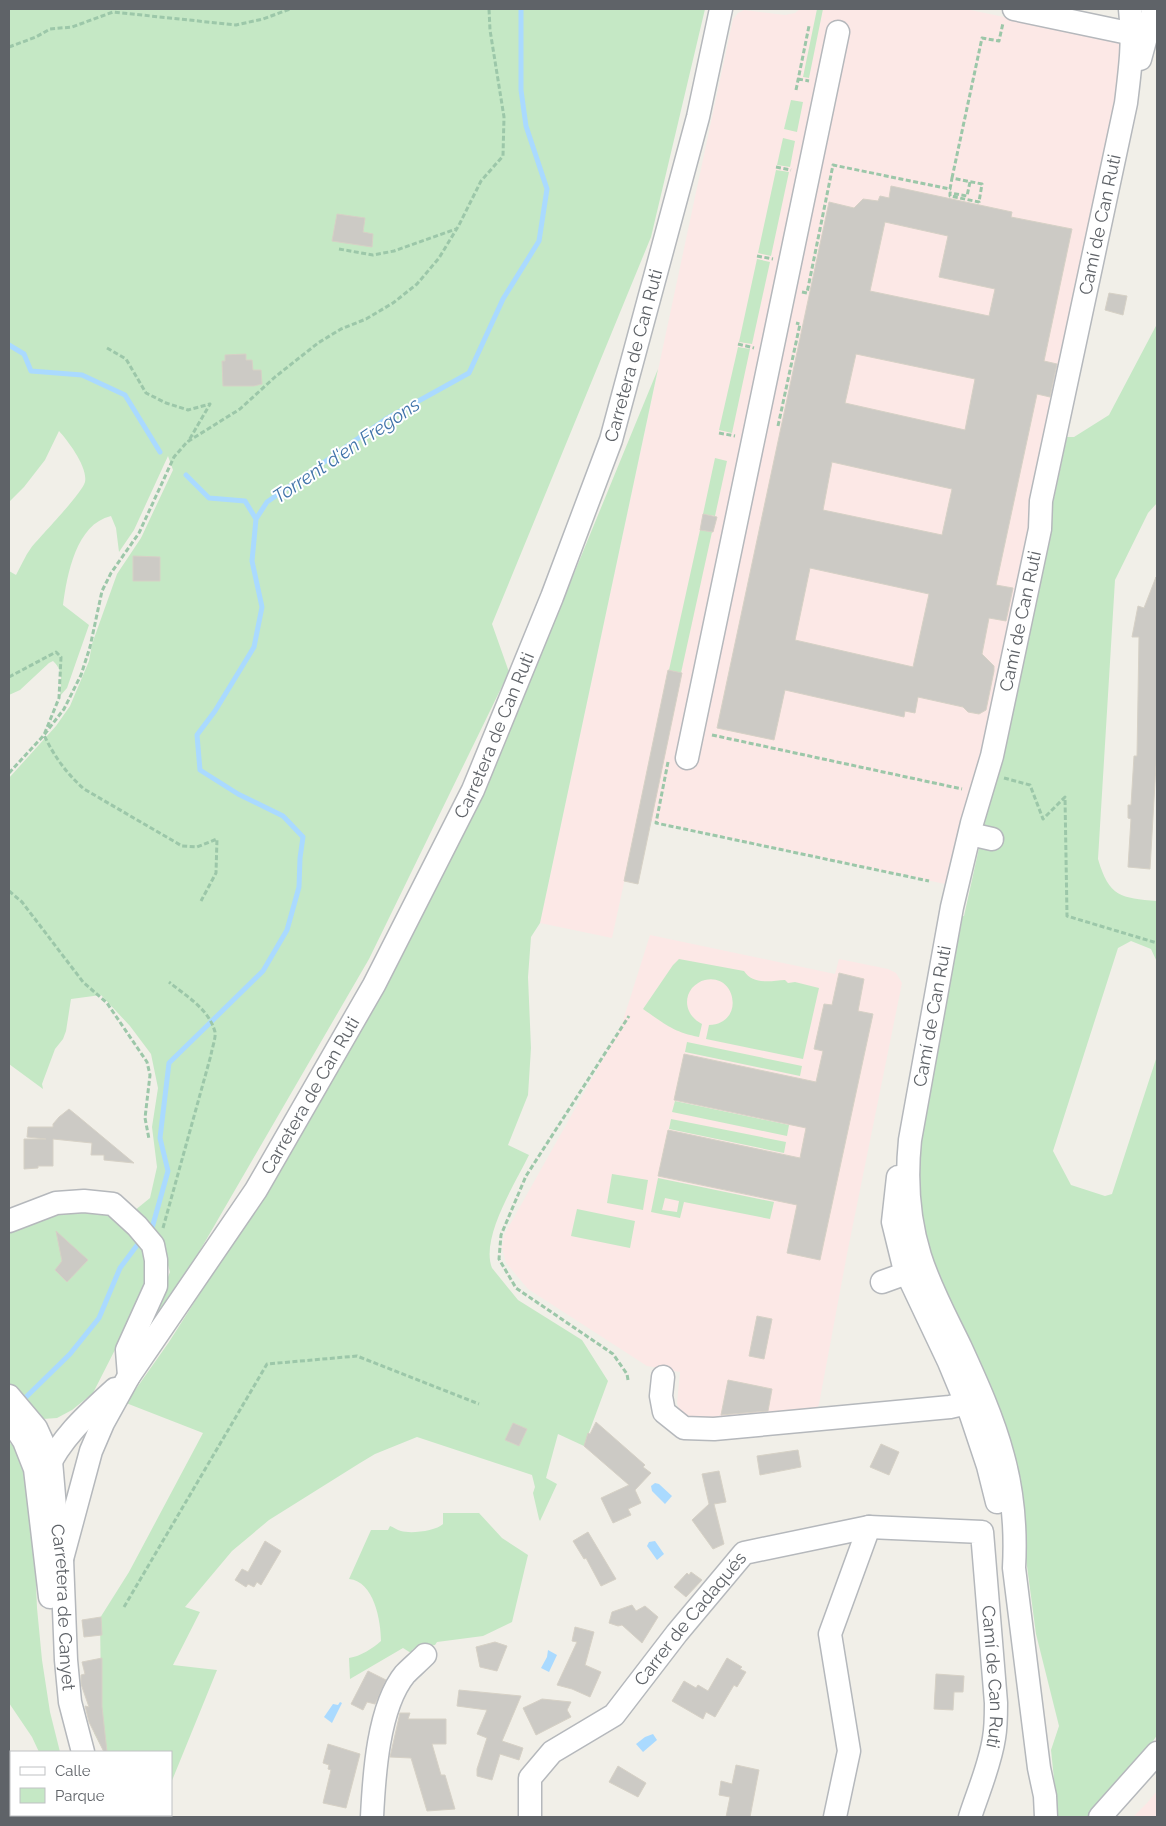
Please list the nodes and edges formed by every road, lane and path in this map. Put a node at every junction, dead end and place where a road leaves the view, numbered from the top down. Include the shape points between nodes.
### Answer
1 (290, 9) edge
2 (489, 9) edge
3 (721, 9) edge
4 (733, 9) edge
5 (1130, 9) edge
6 (1152, 9) edge
7 (1009, 13) edge
8 (809, 26) dead end
9 (717, 31) junction
10 (838, 32) dead end
11 (1133, 34) junction
12 (9, 47) edge
13 (796, 90) dead end
14 (1126, 103) junction
15 (952, 178) junction
16 (970, 182) junction
17 (457, 228) junction
18 (339, 249) dead end
19 (757, 256) dead end
20 (776, 260) dead end
21 (800, 300) dead end
22 (797, 316) dead end
23 (738, 344) dead end
24 (751, 347) dead end
25 (108, 348) dead end
26 (778, 427) dead end
27 (719, 433) dead end
28 (732, 436) dead end
29 (188, 442) junction
30 (9, 677) edge
31 (714, 726) dead end
32 (44, 735) junction
33 (687, 758) dead end
34 (9, 773) edge
35 (996, 775) dead end
36 (970, 791) dead end
37 (970, 834) junction
38 (992, 839) dead end
39 (9, 891) edge
40 (201, 901) dead end
41 (1157, 943) edge
42 (169, 982) dead end
43 (628, 1016) dead end
44 (149, 1139) dead end
45 (910, 1140) junction
46 (911, 1211) junction
47 (9, 1221) edge
48 (157, 1238) junction
49 (907, 1273) junction
50 (882, 1282) dead end
51 (959, 1345) junction
52 (129, 1376) junction
53 (663, 1377) dead end
54 (628, 1380) dead end
55 (9, 1396) edge
56 (967, 1403) junction
57 (478, 1404) dead end
58 (9, 1407) edge
59 (85, 1416) junction
60 (9, 1418) edge
61 (30, 1435) junction
62 (95, 1442) junction
63 (50, 1461) junction
64 (1006, 1469) junction
65 (869, 1528) junction
66 (982, 1532) joint
67 (62, 1559) junction
68 (1014, 1568) junction
69 (48, 1579) junction
70 (124, 1607) dead end
71 (425, 1655) dead end
72 (77, 1728) junction
73 (72, 1751) edge
74 (83, 1751) edge
75 (88, 1751) edge
76 (1157, 1753) edge
77 (1039, 1768) junction
78 (1157, 1768) edge
79 (372, 1817) edge
80 (530, 1817) edge
81 (835, 1817) edge
82 (970, 1817) edge
83 (1031, 1817) edge
84 (1046, 1817) edge
85 (1100, 1817) edge
86 (1119, 1817) edge

1 - 12 path via 236,25 113,12 72,27 50,29
2 - 17 path via 504,117 503,156 481,181
3 - 9 street, Carretera de Can Ruti
4 - 9 street, Carretera de Can Ruti
5 - 11 street, Camí de Can Ruti
6 - 14 street, Camí de Can Ruti via 1145,46
7 - 11 street
7 - 15 path via 999,42 982,38
8 - 13 path
9 - 52 street, Carretera de Can Ruti via 698,117 611,440 552,597 473,790 374,984 256,1190
10 - 33 street
11 - 14 street, Camí de Can Ruti
14 - 37 street, Camí de Can Ruti via 1042,492 1040,529 992,756
15 - 16 path
15 - 21 path via 950,189 834,165 807,292 802,292
16 - 16 path via 967,196 950,193 950,196 979,204 982,184
17 - 18 path via 394,251 373,255
17 - 29 path via 439,258 417,284 393,303 318,343 240,409
19 - 20 path
22 - 26 path via 796,323 800,324
23 - 24 path
25 - 29 path via 126,359 146,393 188,410 210,404
27 - 28 path
29 - 32 path via 174,457 139,533 102,591 81,674 64,710
30 - 32 path via 56,652 62,657 59,698
31 - 36 path via 712,735
32 - 34 path
32 - 40 path via 54,755 84,789 182,846 197,847 217,839 216,873
35 - 41 path via 1030,785 1043,819 1065,797 1067,916
37 - 38 street
37 - 45 street, Camí de Can Ruti via 952,907
39 - 44 path via 22,902 83,982 107,1003 147,1062 150,1075 145,1118
42 - 48 path via 208,1017 215,1033
43 - 54 path via 526,1176 501,1235 499,1259 516,1288 613,1354
45 - 46 street, Camí de Can Ruti via 908,1190
45 - 49 street, Camí de Can Ruti via 899,1173 892,1222
46 - 49 street, Camí de Can Ruti via 907,1223 912,1260
46 - 51 street, Camí de Can Ruti via 920,1257
47 - 48 street via 56,1204 84,1201 113,1204 137,1226
48 - 52 street via 156,1286 127,1350
49 - 50 street
49 - 51 street, Camí de Can Ruti via 917,1279 947,1338
49 - 56 street, Camí de Can Ruti
51 - 64 street, Camí de Can Ruti via 979,1389
52 - 59 street, Carretera de Can Ruti
52 - 62 street, Carretera de Can Ruti
53 - 56 street via 661,1396 664,1412 684,1428 724,1428
55 - 61 street
56 - 64 street, Camí de Can Ruti via 983,1422
56 - 68 street, Camí de Can Ruti via 988,1466
57 - 70 path via 357,1356 267,1364
58 - 61 street
59 - 61 street
59 - 63 street, Carretera de Can Ruti
60 - 61 street
61 - 63 street, Carretera de Canyet
61 - 69 street
62 - 63 street via 75,1464 62,1468
62 - 67 street
63 - 67 street, Carretera de Canyet
63 - 69 street via 44,1476 52,1548
64 - 68 street, Camí de Can Ruti via 1015,1543
65 - 66 street, Carrer de Cadaqués
65 - 80 street, Carrer de Cadaqués via 744,1553 614,1714 552,1752 530,1778
65 - 81 street via 830,1634 849,1751
66 - 82 street, Camí de Can Ruti via 996,1703 994,1739
67 - 72 street, Carretera de Canyet via 66,1660 70,1702
68 - 77 street, Camí de Can Ruti
69 - 73 street, Carretera de Canyet via 52,1670
71 - 79 street via 404,1675 390,1699 378,1746
72 - 74 street, Carretera de Canyet
72 - 75 street
76 - 85 street
77 - 83 street, Camí de Can Ruti
77 - 84 street, Camí de Can Ruti
78 - 86 street

